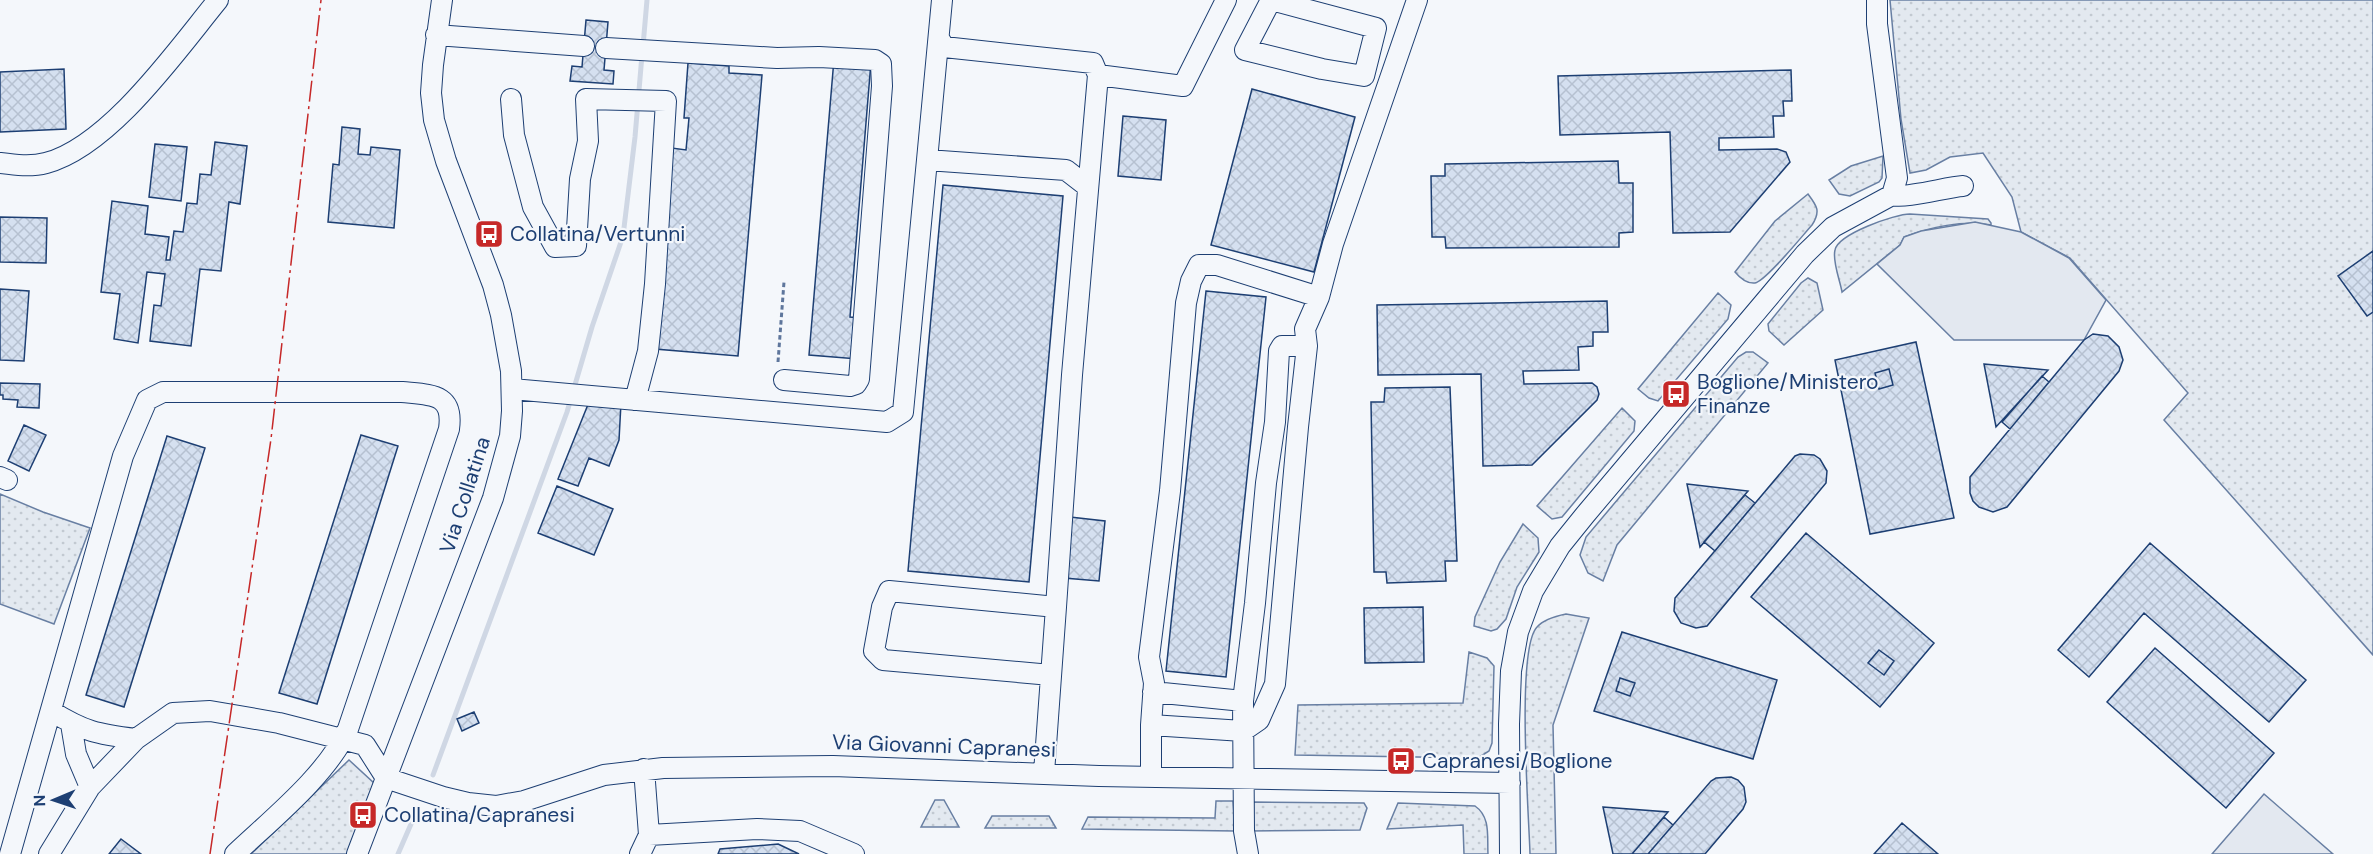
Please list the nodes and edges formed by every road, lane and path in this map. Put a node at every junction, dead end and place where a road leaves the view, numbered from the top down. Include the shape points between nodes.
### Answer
1 (218, 0) edge
2 (442, 0) edge
3 (942, 0) edge
4 (1226, 0) edge
5 (1271, 0) edge
6 (1417, 0) edge
7 (1877, 0) edge
8 (436, 35) junction
9 (939, 38) junction
10 (584, 46) dead end
11 (606, 48) dead end
12 (1098, 75) junction
13 (511, 99) dead end
14 (927, 160) junction
15 (0, 164) edge
16 (1964, 186) dead end
17 (1088, 187) junction
18 (1892, 195) junction
19 (784, 282) dead end
20 (1318, 297) junction
21 (1307, 346) junction
22 (781, 373) joint
23 (512, 389) junction
24 (635, 400) junction
25 (1275, 422) junction
26 (1298, 426) junction
27 (1056, 606) junction
28 (1051, 675) junction
29 (1153, 692) junction
30 (1243, 701) junction
31 (51, 711) junction
32 (71, 724) junction
33 (1151, 724) junction
34 (1243, 731) junction
35 (136, 739) junction
36 (344, 739) junction
37 (644, 769) junction
38 (1044, 773) junction
39 (1151, 777) junction
40 (386, 778) junction
41 (1244, 778) junction
42 (1510, 783) junction
43 (90, 787) junction
44 (649, 836) junction
45 (10, 854) edge
46 (49, 854) edge
47 (235, 854) edge
48 (357, 854) edge
49 (640, 854) edge
50 (854, 854) edge
51 (1248, 854) edge
52 (1510, 854) edge

1 - 15 street via 147,86 103,130 53,161 34,166
2 - 8 street, Via Collatina
3 - 9 street
4 - 12 street via 1183,86
5 - 5 street via 1245,50 1364,76 1376,28
6 - 20 street
7 - 18 street via 1898,178
8 - 10 street
8 - 23 street, Via Collatina via 434,120 495,292 508,343
9 - 12 street via 944,47 1092,63
9 - 14 street
11 - 22 street via 874,60 880,64 882,86 859,379 850,386
12 - 17 street
13 - 24 street via 514,135 533,207 555,247 576,246 580,179 588,141 586,99 666,101 654,296 648,351
14 - 17 street via 1066,170
14 - 24 street via 903,412 887,422
16 - 18 street via 1900,198
17 - 27 street
18 - 42 street via 1840,222 1805,254 1560,546 1529,601 1515,646 1509,698
19 - 22 path
20 - 21 street via 1305,329
20 - 29 street via 1217,265 1199,265 1191,281 1149,657
21 - 25 street via 1287,345 1279,351
21 - 26 street
23 - 24 street
23 - 40 street, Via Collatina via 510,436 495,490
25 - 26 street
25 - 30 street
26 - 34 street via 1275,684 1259,720
27 - 28 street
27 - 28 street via 889,591 874,651 883,660
28 - 38 street
29 - 30 street
29 - 33 street
30 - 34 street
31 - 32 street
31 - 36 street via 123,456 143,406 152,395 402,392 437,397 448,406 449,429
31 - 45 street
32 - 35 street via 95,734
32 - 43 street via 76,754
33 - 34 street
33 - 39 street
34 - 41 street
35 - 36 street via 173,713 210,711
35 - 43 street
36 - 40 street via 364,744
36 - 47 street via 291,801
37 - 38 street, Via Giovanni Capranesi via 833,766
37 - 40 street, Via Giovanni Capranesi via 604,775 496,806 443,797
37 - 44 street
38 - 39 street, Via Giovanni Capranesi
39 - 41 street, Via Giovanni Capranesi
40 - 48 street, Via Collatina
41 - 42 street, Via Giovanni Capranesi
41 - 51 street via 1244,838
42 - 52 street
43 - 46 street
44 - 49 street
44 - 50 street via 757,829 800,831

